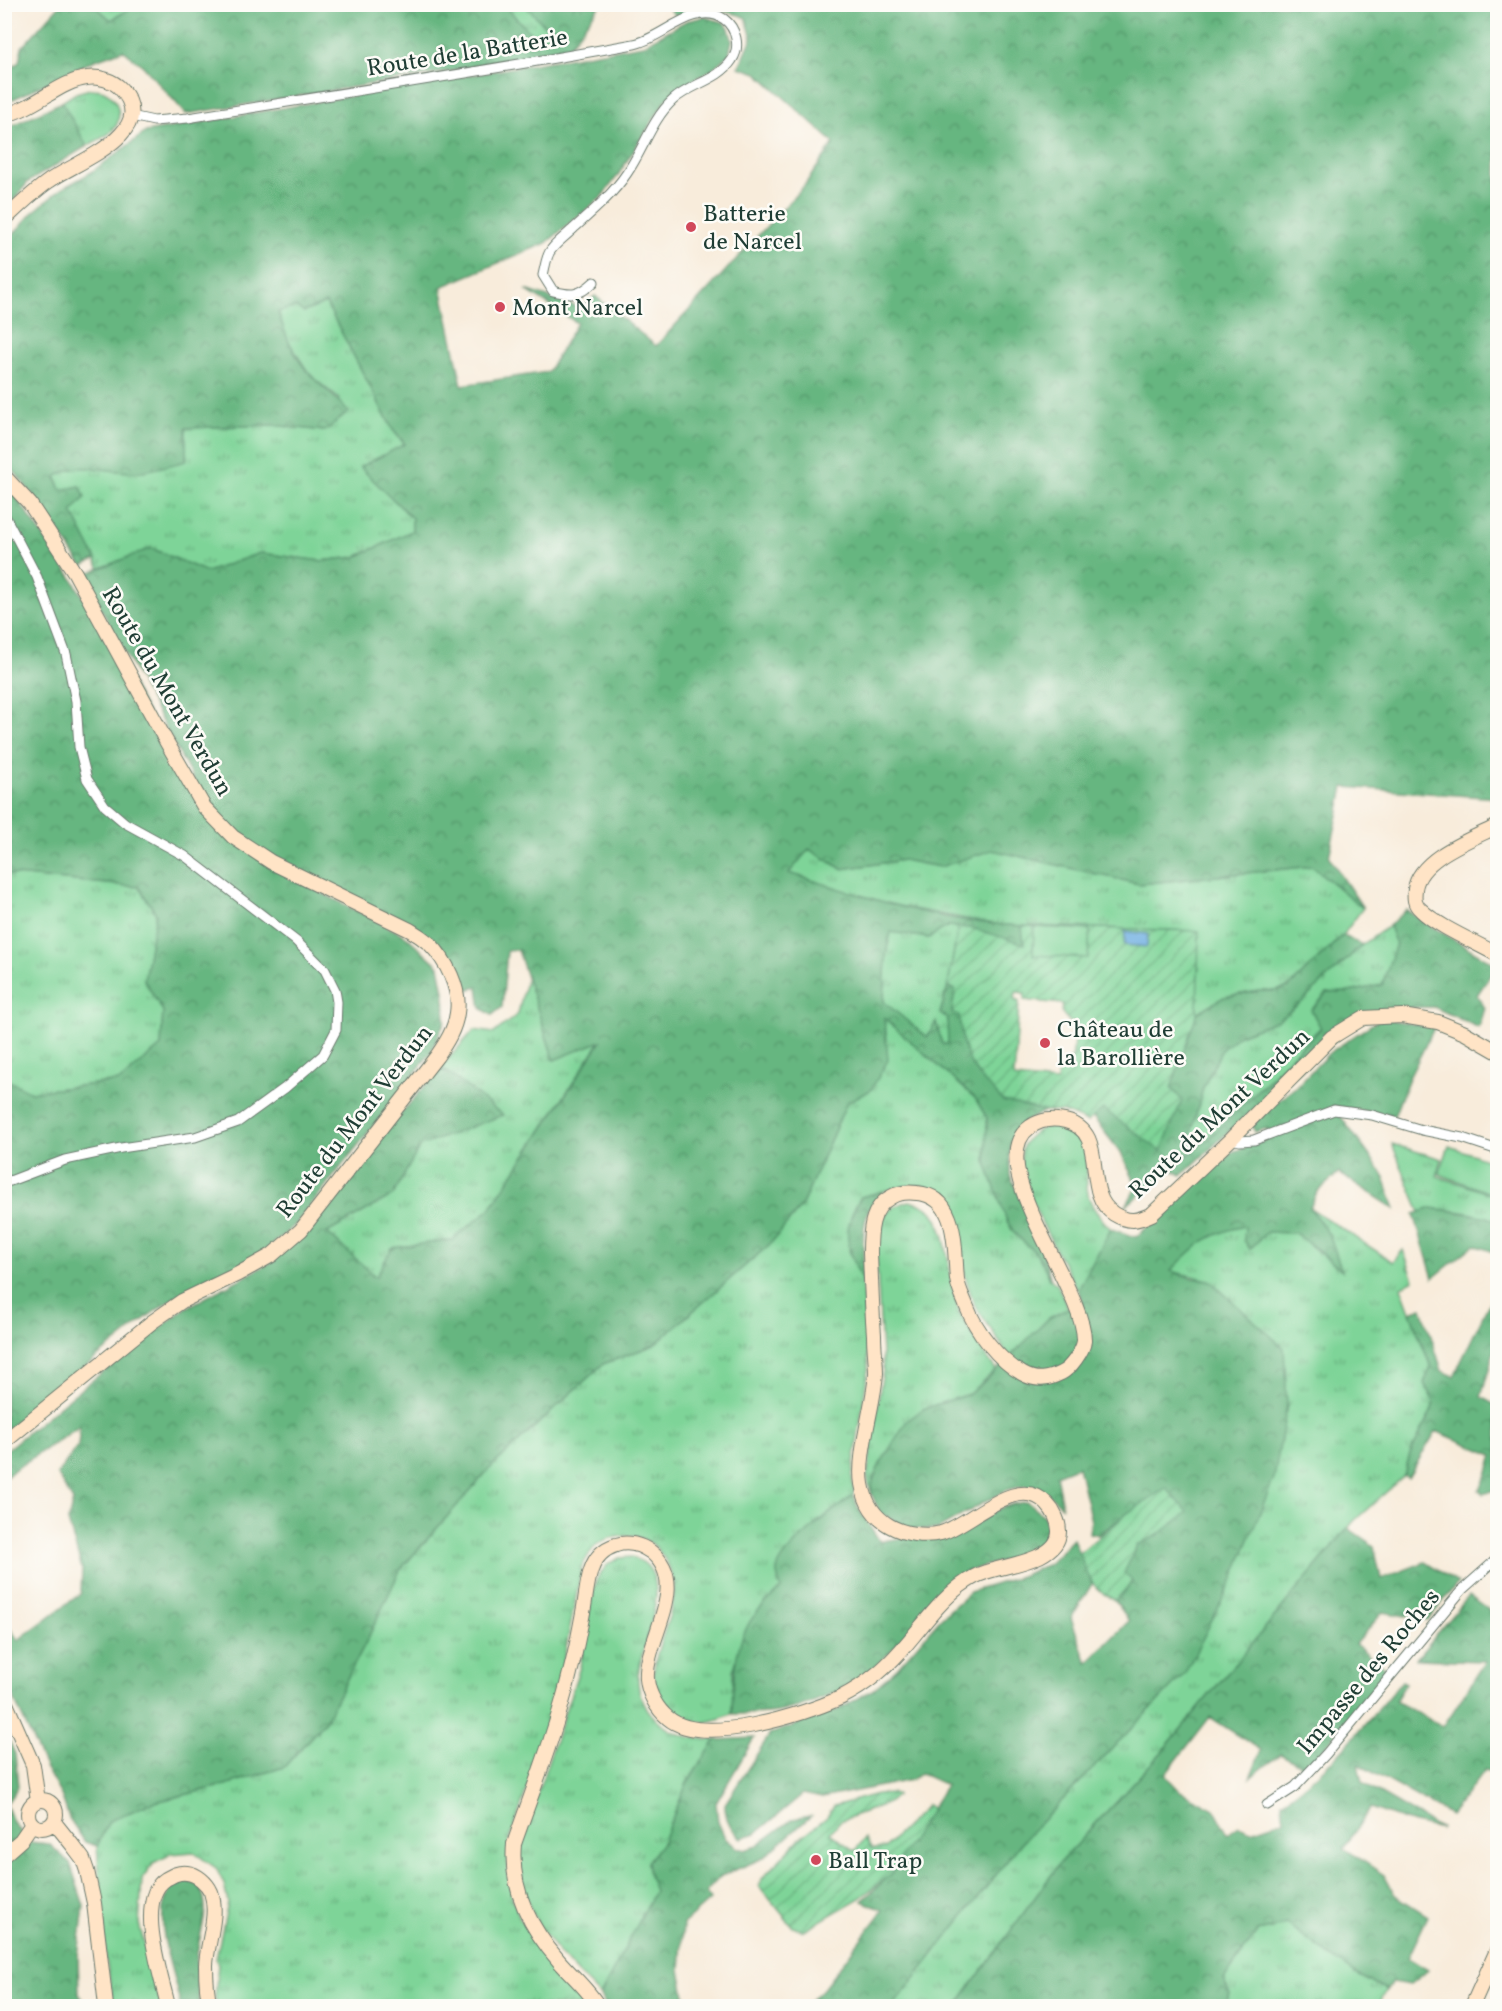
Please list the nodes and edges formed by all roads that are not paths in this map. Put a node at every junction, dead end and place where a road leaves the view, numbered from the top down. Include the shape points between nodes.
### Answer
1 (4, 115) edge
2 (130, 116) junction
3 (4, 220) edge
4 (594, 282) dead end
5 (4, 476) edge
6 (4, 514) edge
7 (1497, 826) edge
8 (1497, 955) edge
9 (1497, 1052) edge
10 (1231, 1139) junction
11 (1497, 1150) edge
12 (4, 1182) edge
13 (4, 1442) edge
14 (1497, 1558) edge
15 (4, 1699) edge
16 (38, 1801) junction
17 (1267, 1805) dead end
18 (54, 1822) junction
19 (32, 1824) junction
20 (4, 1856) edge
21 (1497, 1948) edge
22 (106, 2007) edge
23 (168, 2007) edge
24 (210, 2007) edge
25 (598, 2007) edge
26 (1472, 2007) edge

1 - 2 street via 88,77 108,80 121,88 129,102
2 - 3 street via 120,137 51,180
2 - 4 street, Route de la Batterie via 154,121 188,118 568,56 642,42 687,16 718,15 736,36 737,49 732,60 672,101 609,196 550,250 543,275 553,291 571,296
5 - 13 street, Route du Mont Verdun via 30,504 75,573 204,807 233,837 272,862 429,943 444,962 455,987 458,1012 449,1038 437,1056 301,1230 272,1254 182,1301 152,1322
6 - 12 street via 37,577 66,654 76,701 79,747 87,778 105,806 125,823 184,856 296,941 325,970 337,1002 336,1030 322,1055 238,1122 195,1137 65,1160
7 - 8 street via 1438,857 1424,869 1414,897 1428,916
9 - 10 street, Route du Mont Verdun via 1438,1022 1402,1016 1363,1018 1332,1038
10 - 11 street via 1254,1140 1334,1110 1372,1115
10 - 25 street, Route du Mont Verdun via 1152,1214 1136,1221 1124,1220 1107,1209 1098,1192 1088,1137 1071,1122 1041,1121 1019,1139 1015,1155 1019,1181 1079,1314 1084,1342 1064,1372 1046,1380 1031,1378 1010,1367 982,1333 957,1281 950,1219 939,1202 905,1192 890,1197 875,1213 870,1253 876,1373 861,1482 869,1508 893,1528 940,1533 995,1502 1026,1493 1045,1501 1059,1527 1059,1538 1046,1553 972,1577 934,1610 882,1670 863,1684 827,1704 768,1722 709,1731 686,1728 669,1719 654,1702 647,1681 668,1585 658,1559 638,1544 619,1543 596,1557 589,1574 570,1673 514,1844 512,1864 520,1897 540,1937
14 - 17 street, Impasse des Roches via 1462,1590 1326,1754 1295,1786
15 - 16 street via 33,1765
16 - 18 street via 53,1805
16 - 19 street via 28,1812
18 - 19 street via 43,1828
18 - 22 street via 83,1859 87,1871
19 - 20 street
21 - 26 street
23 - 24 street via 152,1939 151,1917 154,1895 161,1882 175,1873 190,1873 211,1891 214,1906 206,1966

